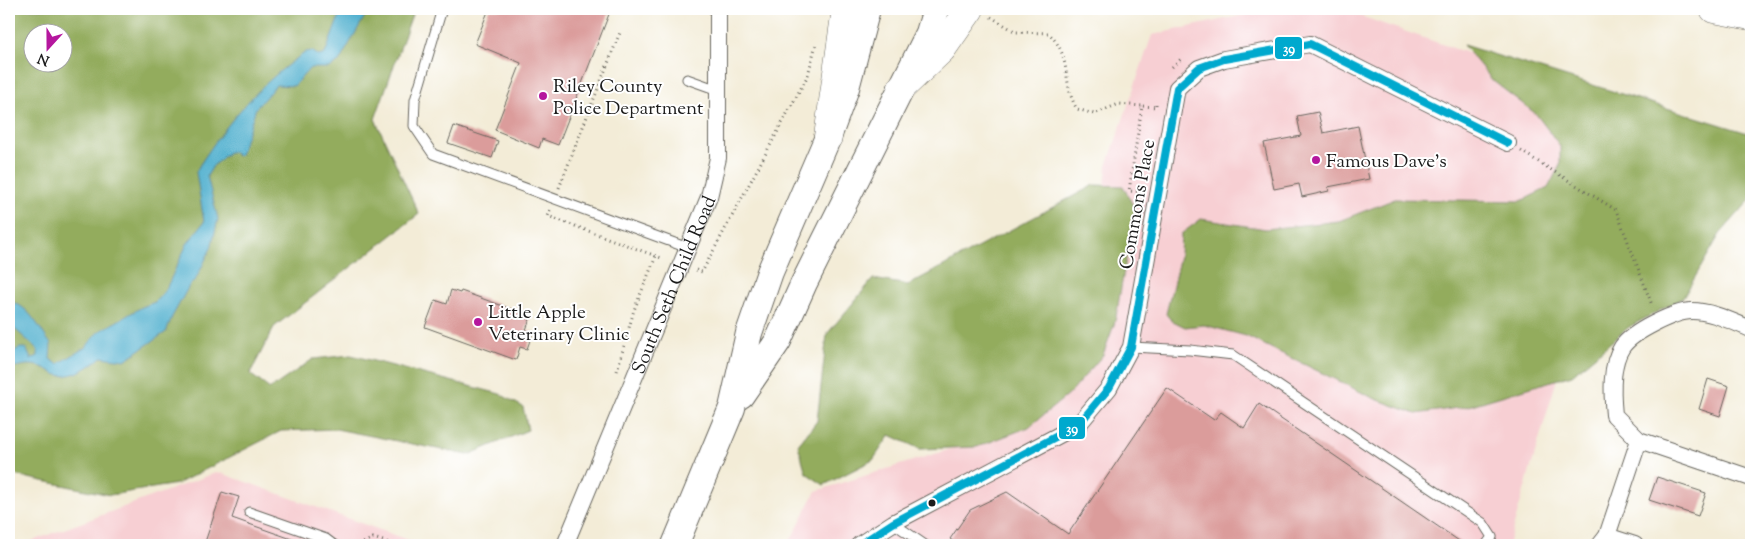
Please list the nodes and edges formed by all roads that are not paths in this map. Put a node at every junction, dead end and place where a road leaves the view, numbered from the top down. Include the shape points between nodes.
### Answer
1 (442, 9) edge
2 (718, 9) edge
3 (846, 9) edge
4 (866, 9) edge
5 (936, 9) edge
6 (1714, 9) edge
7 (979, 11) edge
8 (1751, 16) edge
9 (687, 79) dead end
10 (902, 87) junction
11 (718, 90) junction
12 (828, 137) junction
13 (1508, 143) road end
14 (688, 248) junction
15 (1751, 329) edge
16 (1131, 347) junction
17 (732, 408) junction
18 (1639, 440) junction
19 (1751, 478) edge
20 (250, 512) dead end
21 (892, 523) junction
22 (1603, 541) edge
23 (334, 545) edge
24 (565, 545) edge
25 (675, 545) edge
26 (859, 545) edge
27 (924, 545) edge
28 (1486, 545) edge
29 (1635, 545) edge

1 - 14 lane via 415,100 414,126 433,154
2 - 11 street, South Seth Child Road
3 - 12 highway
4 - 12 main road via 846,88
5 - 10 main road via 929,33
6 - 8 highway
7 - 10 highway
9 - 11 lane
10 - 17 main road via 778,341
11 - 14 street, South Seth Child Road via 718,158 709,197
12 - 17 main road via 770,272 749,333
13 - 16 street, Commons Place via 1310,44 1224,59 1199,68 1176,88
14 - 24 street, South Seth Child Road
15 - 18 street via 1714,315 1691,311 1657,320 1622,347 1611,383 1614,415
16 - 21 street, Commons Place via 1109,388 1078,425
16 - 28 lane via 1233,355 1483,523 1492,537
17 - 25 main road
18 - 19 street
18 - 22 street
20 - 23 lane
21 - 26 street, Commons Place
21 - 27 lane
22 - 29 street

